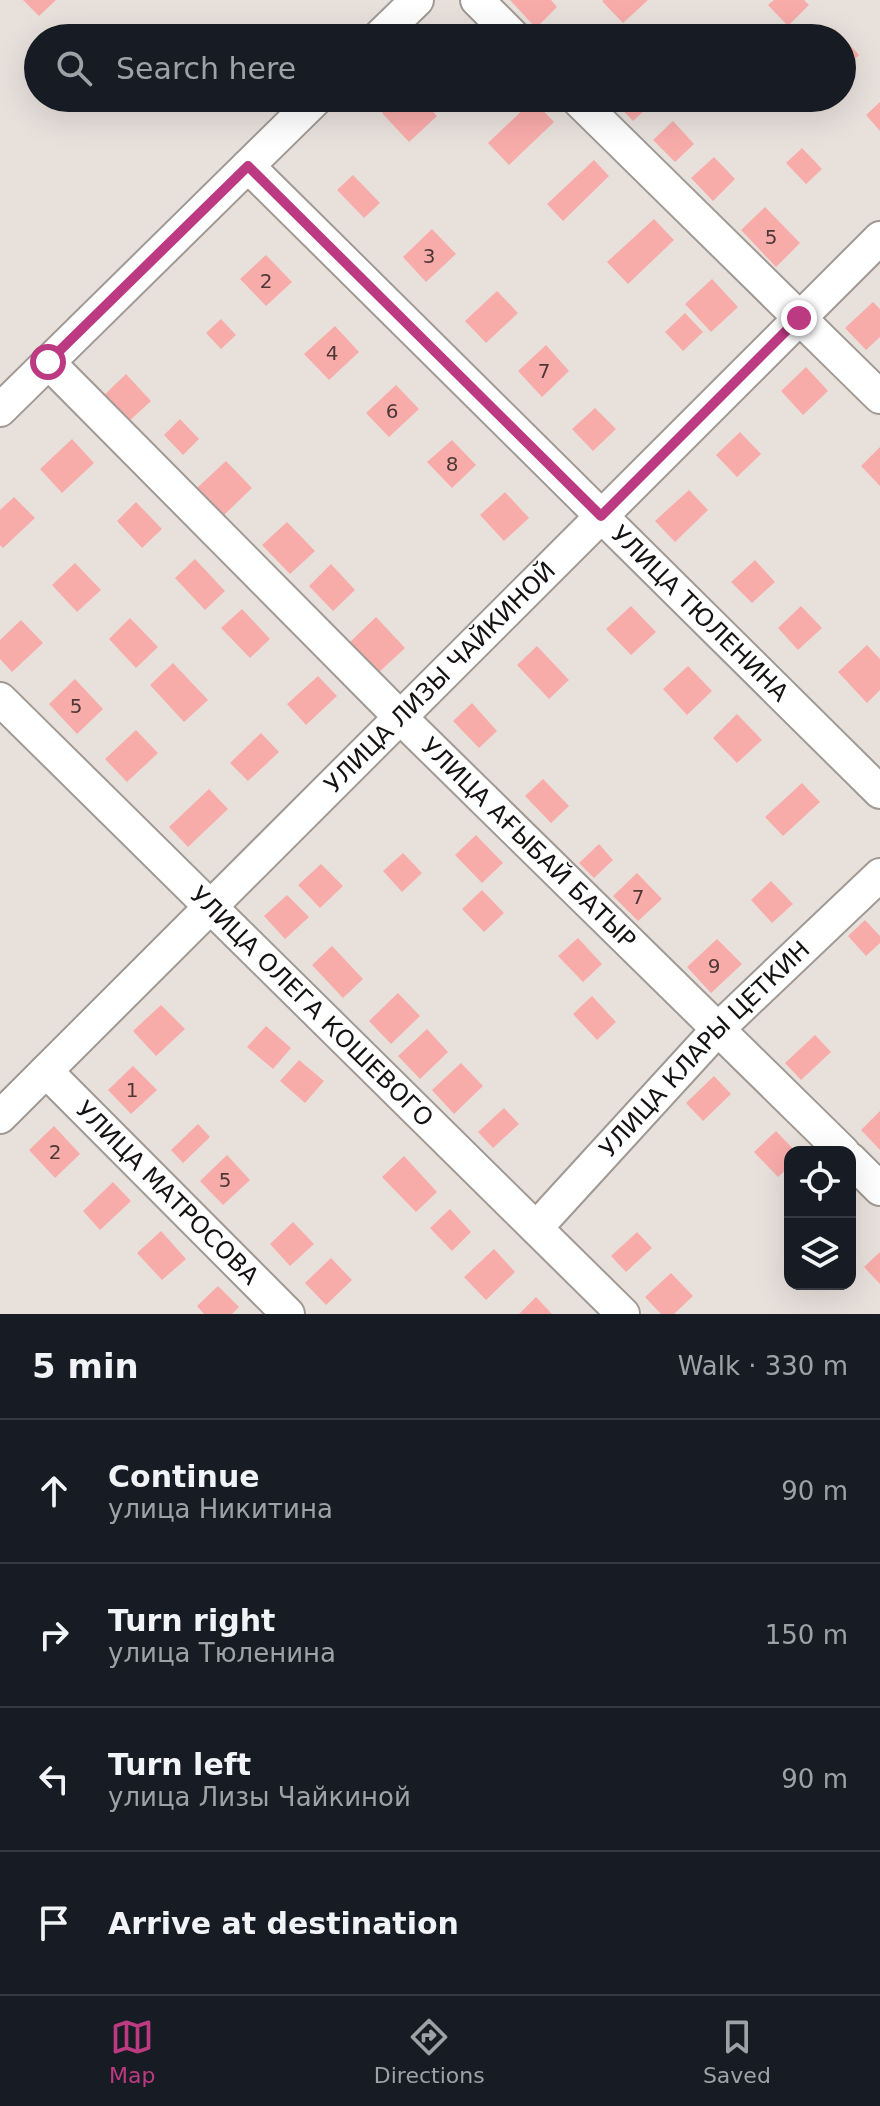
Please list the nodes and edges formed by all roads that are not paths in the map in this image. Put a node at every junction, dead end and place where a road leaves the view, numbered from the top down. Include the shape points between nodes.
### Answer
1 (417, 0) edge
2 (477, 0) edge
3 (392, 24) edge
4 (501, 24) edge
5 (303, 112) edge
6 (590, 112) edge
7 (248, 166) junction
8 (880, 238) edge
9 (799, 318) junction
10 (48, 362) junction
11 (880, 397) edge
12 (0, 410) edge
13 (601, 516) junction
14 (0, 699) edge
15 (400, 717) junction
16 (880, 792) edge
17 (880, 875) edge
18 (211, 906) junction
19 (718, 1029) junction
20 (46, 1071) junction
21 (0, 1117) edge
22 (837, 1146) edge
23 (856, 1165) edge
24 (880, 1189) edge
25 (536, 1228) junction
26 (288, 1314) edge
27 (623, 1314) edge

1 - 3 street
2 - 4 street
5 - 7 street
6 - 9 street
7 - 10 street
7 - 13 street, УЛИЦА ТЮЛЕНИНА
8 - 9 street, УЛИЦА ЛИЗЫ ЧАЙКИНОЙ
9 - 11 street
9 - 13 street, УЛИЦА ЛИЗЫ ЧАЙКИНОЙ
10 - 12 street
10 - 15 street, УЛИЦА АҒЫБАЙ БАТЫР
13 - 15 street, УЛИЦА ЛИЗЫ ЧАЙКИНОЙ
13 - 16 street, УЛИЦА ТЮЛЕНИНА
14 - 18 street, УЛИЦА ОЛЕГА КОШЕВОГО
15 - 18 street, УЛИЦА ЛИЗЫ ЧАЙКИНОЙ
15 - 19 street, УЛИЦА АҒЫБАЙ БАТЫР
17 - 19 street, УЛИЦА КЛАРЫ ЦЕТКИН
18 - 20 street, УЛИЦА ЛИЗЫ ЧАЙКИНОЙ
18 - 25 street, УЛИЦА ОЛЕГА КОШЕВОГО
19 - 22 street, УЛИЦА АҒЫБАЙ БАТЫР
19 - 25 street, УЛИЦА КЛАРЫ ЦЕТКИН
20 - 21 street, УЛИЦА ЛИЗЫ ЧАЙКИНОЙ
20 - 26 street, УЛИЦА МАТРОСОВА
23 - 24 street
25 - 27 street, УЛИЦА ОЛЕГА КОШЕВОГО

